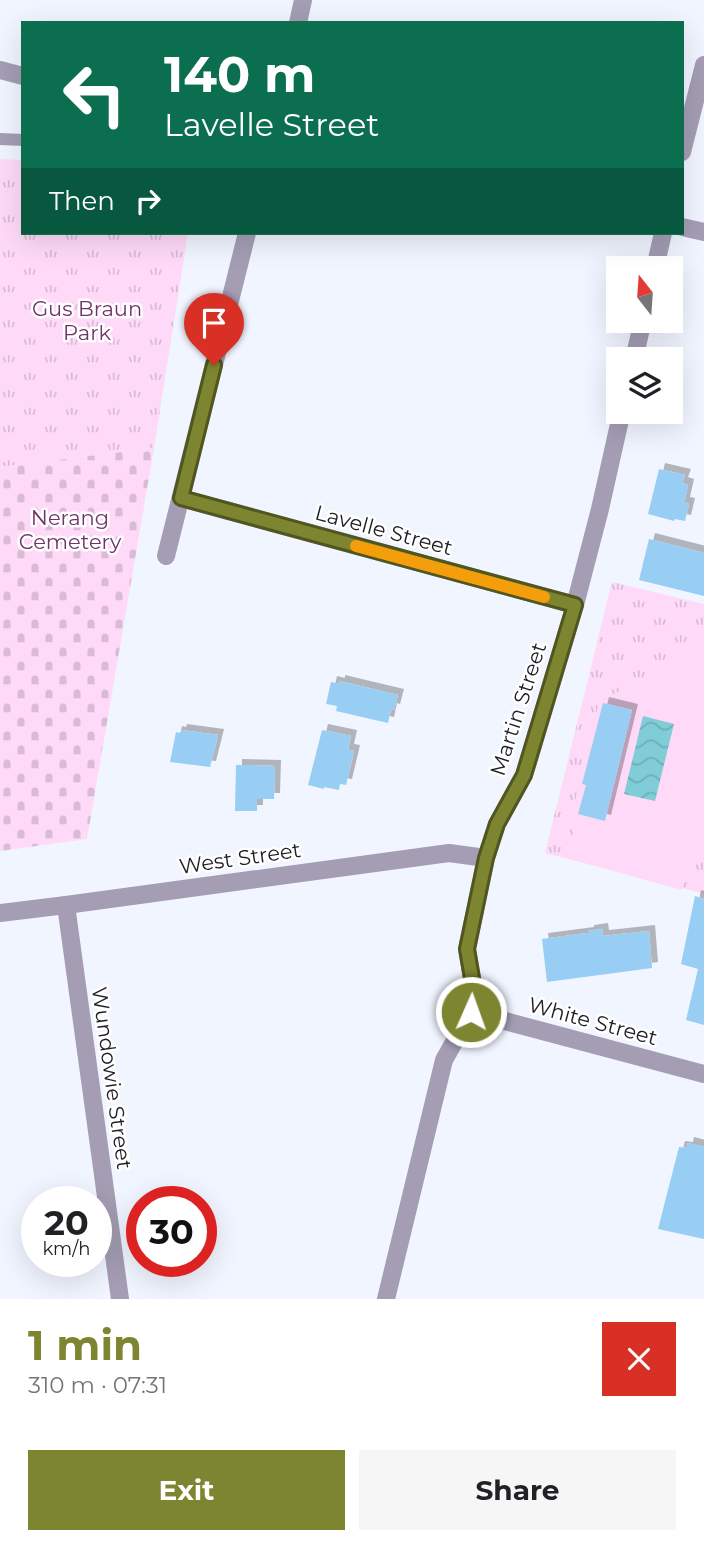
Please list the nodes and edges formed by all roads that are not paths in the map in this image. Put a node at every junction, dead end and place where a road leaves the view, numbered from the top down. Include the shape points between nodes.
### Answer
1 (303, 0) edge
2 (298, 21) edge
3 (704, 65) edge
4 (0, 71) edge
5 (21, 76) edge
6 (0, 139) edge
7 (21, 139) edge
8 (684, 144) edge
9 (684, 227) edge
10 (704, 232) edge
11 (247, 235) edge
12 (663, 235) edge
13 (658, 256) edge
14 (619, 424) edge
15 (181, 498) junction
16 (166, 556) dead end
17 (575, 605) junction
18 (486, 858) junction
19 (66, 905) junction
20 (0, 913) edge
21 (471, 1012) junction
22 (704, 1074) edge
23 (120, 1299) edge
24 (386, 1299) edge

1 - 2 street
3 - 8 street
4 - 5 street
6 - 7 lane
9 - 10 street
11 - 15 street
12 - 13 street
14 - 17 street, Martin Street
15 - 16 street
15 - 17 street, Lavelle Street
17 - 18 street, Martin Street via 524,775 497,824
18 - 19 street, West Street via 449,853
18 - 21 street, Martin Street via 467,949 473,984
19 - 20 street, West Street
19 - 23 street, Wundowie Street
21 - 22 street, White Street
21 - 24 street, Martin Street via 444,1060

